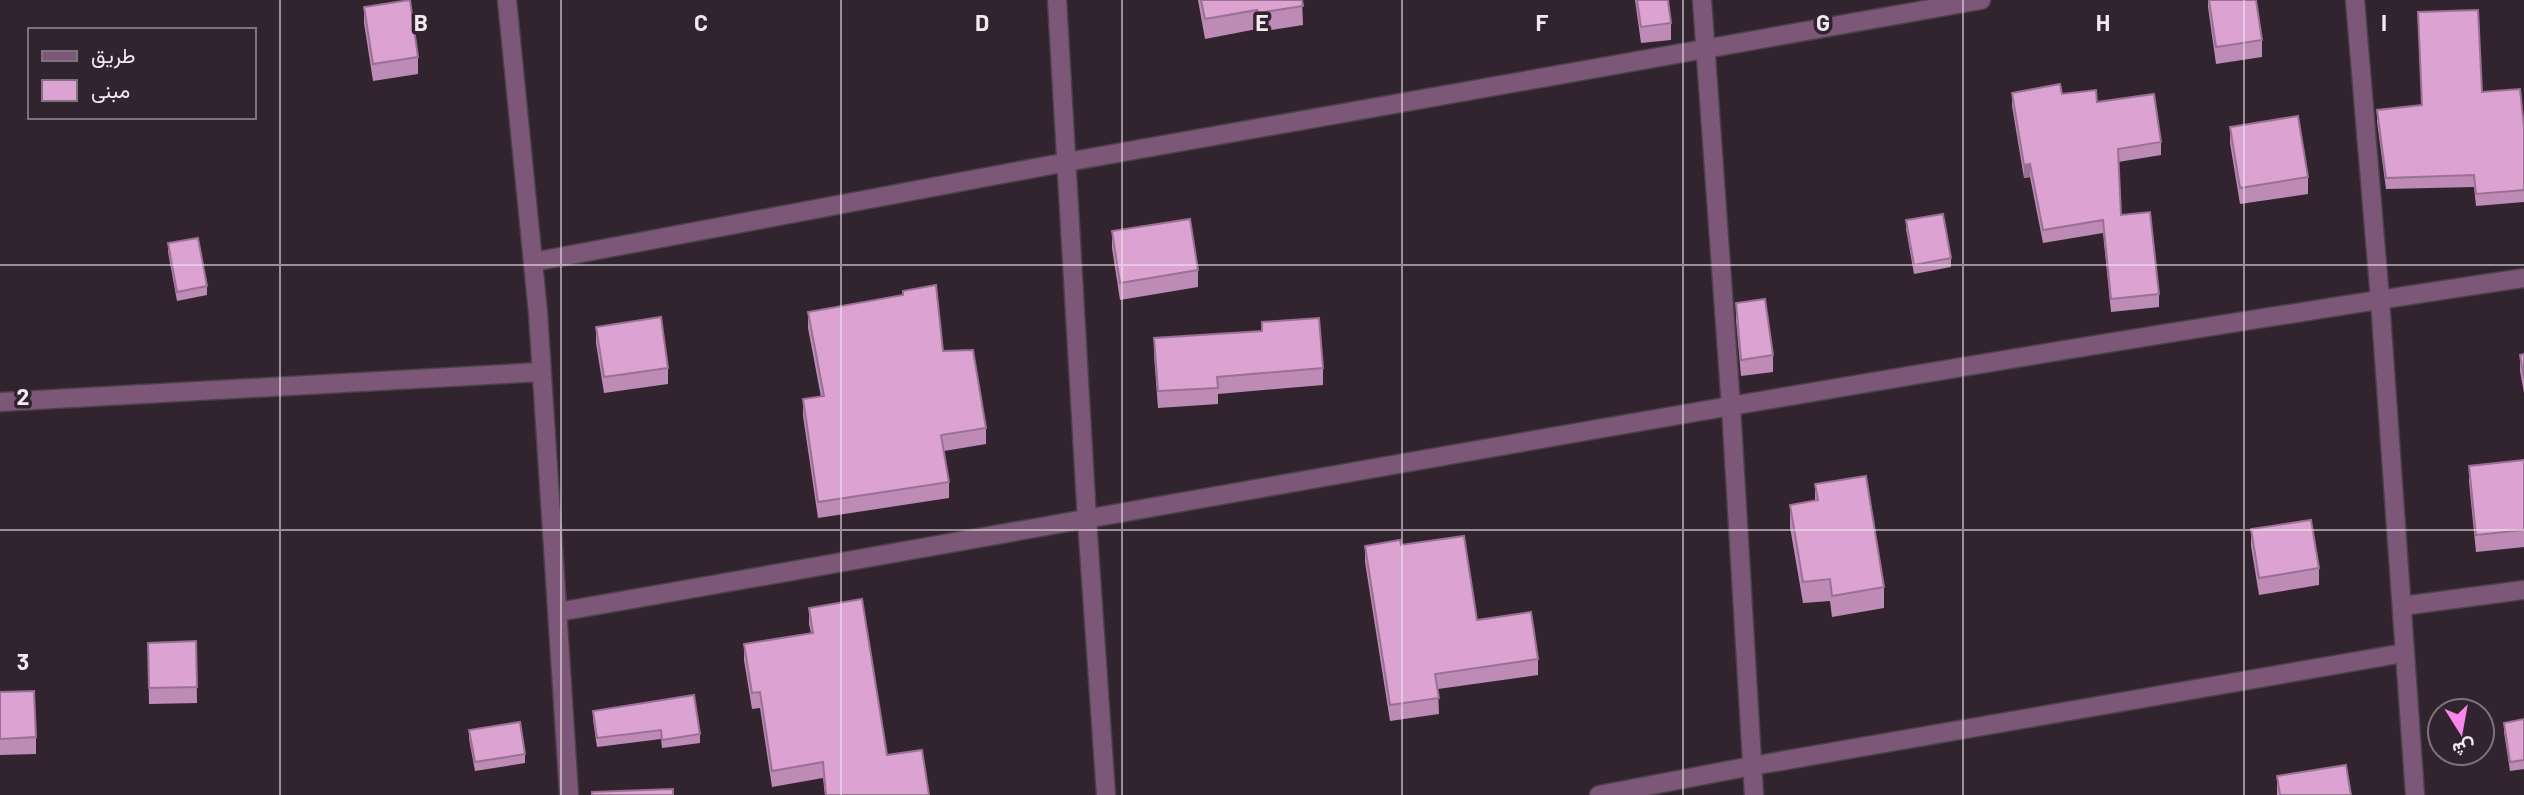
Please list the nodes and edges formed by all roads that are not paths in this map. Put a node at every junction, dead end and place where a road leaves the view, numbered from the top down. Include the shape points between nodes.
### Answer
1 (507, 0) edge
2 (1057, 0) edge
3 (1702, 0) edge
4 (1981, 0) edge
5 (2355, 0) edge
6 (1706, 48) junction
7 (1067, 162) junction
8 (533, 262) junction
9 (2524, 278) edge
10 (2380, 300) junction
11 (541, 372) junction
12 (0, 401) edge
13 (1731, 407) junction
14 (1087, 520) junction
15 (2524, 590) edge
16 (2402, 606) junction
17 (558, 612) junction
18 (2404, 653) junction
19 (1752, 766) junction
20 (569, 795) edge
21 (1106, 795) edge
22 (1599, 795) edge
23 (1754, 795) edge
24 (2415, 795) edge

1 - 8 street
2 - 7 street
3 - 6 street
4 - 6 street
5 - 10 street
6 - 7 street
6 - 13 street
7 - 8 street
7 - 14 street
8 - 11 street
9 - 10 street
10 - 13 street
10 - 16 street
11 - 12 street
11 - 17 street
13 - 14 street
13 - 19 street
14 - 17 street
14 - 21 street
15 - 16 street
16 - 18 street
17 - 20 street
18 - 19 street
18 - 24 street
19 - 22 street
19 - 23 street

